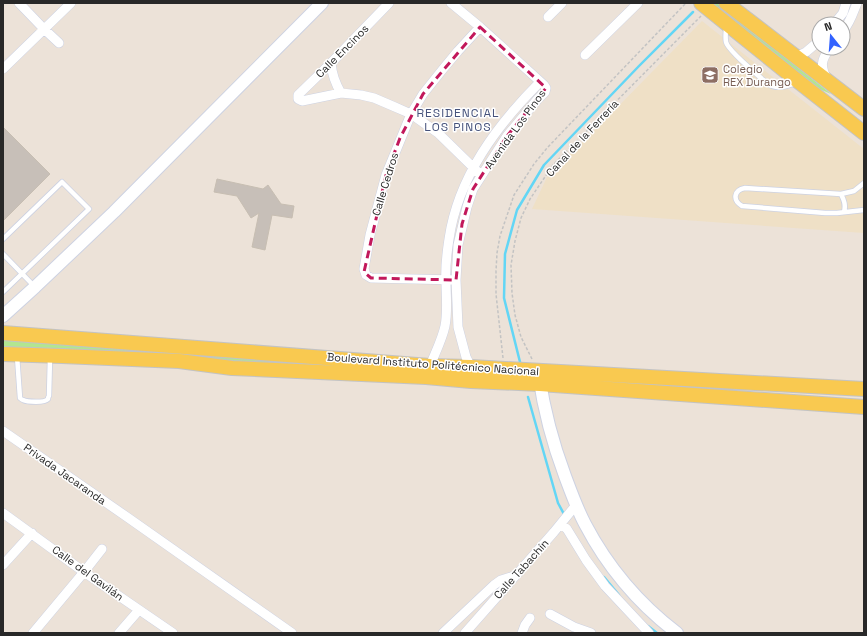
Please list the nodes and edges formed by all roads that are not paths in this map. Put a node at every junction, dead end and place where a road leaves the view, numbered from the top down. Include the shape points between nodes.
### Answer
1 (19, 3) edge
2 (71, 3) edge
3 (322, 3) edge
4 (389, 3) edge
5 (451, 3) edge
6 (562, 3) edge
7 (638, 3) edge
8 (726, 3) edge
9 (846, 3) edge
10 (857, 5) edge
11 (704, 6) edge
12 (841, 16) edge
13 (548, 17) dead end
14 (851, 19) edge
15 (726, 23) junction
16 (480, 27) junction
17 (44, 29) junction
18 (59, 43) dead end
19 (811, 48) edge
20 (585, 55) dead end
21 (825, 56) edge
22 (796, 57) junction
23 (331, 63) junction
24 (3, 68) edge
25 (540, 82) junction
26 (799, 82) junction
27 (828, 82) junction
28 (341, 93) junction
29 (863, 106) edge
30 (411, 114) junction
31 (852, 123) junction
32 (864, 132) edge
33 (473, 168) junction
34 (481, 175) junction
35 (864, 183) edge
36 (841, 194) junction
37 (864, 210) edge
38 (844, 212) junction
39 (3, 239) edge
40 (3, 254) edge
41 (22, 274) junction
42 (446, 280) junction
43 (456, 280) junction
44 (35, 287) junction
45 (3, 292) edge
46 (447, 311) junction
47 (457, 312) junction
48 (3, 316) edge
49 (3, 333) edge
50 (442, 336) junction
51 (461, 337) junction
52 (3, 354) edge
53 (17, 354) junction
54 (50, 355) junction
55 (471, 367) junction
56 (428, 372) junction
57 (539, 377) junction
58 (864, 389) edge
59 (864, 407) edge
60 (3, 431) edge
61 (576, 505) junction
62 (3, 513) edge
63 (564, 520) junction
64 (32, 533) junction
65 (102, 549) dead end
66 (3, 565) edge
67 (84, 572) junction
68 (515, 575) junction
69 (139, 610) junction
70 (550, 614) dead end
71 (530, 618) dead end
72 (33, 633) edge
73 (119, 633) edge
74 (173, 633) edge
75 (292, 633) edge
76 (444, 633) edge
77 (465, 633) edge
78 (522, 633) edge
79 (591, 633) edge
80 (649, 633) edge
81 (677, 633) edge

1 - 17 street
2 - 17 street
3 - 44 street via 114,212
4 - 23 street, Calle Encinos
5 - 16 street
6 - 13 street
7 - 20 street
8 - 22 main road
9 - 10 street
9 - 12 street
10 - 14 street
11 - 15 main road
15 - 26 main road
15 - 26 lane via 728,47 768,84 779,87
16 - 25 street
16 - 30 street, Calle Cedros via 423,94
17 - 18 street
17 - 24 street
19 - 22 street
21 - 27 street via 822,64
22 - 27 main road
23 - 28 street via 334,80
23 - 28 street, Calle Encinos via 298,95 298,99 302,101
25 - 33 street, Avenida Los Pinos via 506,119
25 - 34 street, Avenida Los Pinos via 546,90 507,136
26 - 31 main road
27 - 29 main road
28 - 30 street via 374,98
29 - 31 street
30 - 33 street via 438,133
30 - 42 street, Calle Cedros via 386,175 370,235 364,272 371,278
31 - 32 main road
33 - 34 street
33 - 42 street, Avenida Los Pinos via 457,202 449,239
34 - 43 street, Avenida Los Pinos via 473,189 462,224
35 - 36 lane via 854,191
36 - 38 lane
36 - 38 lane via 742,188 735,197 742,206 825,213
37 - 38 lane
39 - 41 lane via 62,182 89,209
40 - 41 lane
41 - 44 lane
41 - 45 lane
42 - 43 street, Calle Cedros
42 - 46 street, Avenida Los Pinos
43 - 47 street, Avenida Los Pinos
44 - 48 street
46 - 47 street
46 - 50 street, Avenida Los Pinos
47 - 51 street, Avenida Los Pinos
49 - 56 main road, Boulevard Instituto Politécnico Nacional
50 - 51 street
50 - 56 street, Avenida Los Pinos
51 - 55 street, Avenida Los Pinos
52 - 53 main road, Boulevard Instituto Politécnico Nacional
53 - 54 main road, Boulevard Instituto Politécnico Nacional
53 - 54 lane via 20,398 41,402 49,396
54 - 56 main road, Boulevard Instituto Politécnico Nacional via 179,361 232,368
55 - 56 main road, Boulevard Instituto Politécnico Nacional
55 - 57 main road, Boulevard Instituto Politécnico Nacional via 504,369
56 - 57 main road, Boulevard Instituto Politécnico Nacional via 471,381
57 - 58 main road, Boulevard Instituto Politécnico Nacional
57 - 59 main road, Boulevard Instituto Politécnico Nacional
57 - 61 street via 551,432
60 - 75 street, Privada Jacaranda
61 - 63 street, Calle Tabachín
61 - 81 street via 584,524 621,579 646,607
62 - 64 street, Calle del Gavilán
63 - 68 street, Calle Tabachín
63 - 80 street via 586,560 605,586
64 - 66 street
64 - 67 street, Calle del Gavilán
65 - 67 street
67 - 69 street, Calle del Gavilán
67 - 72 street
68 - 76 street via 494,585
68 - 77 street, Calle Tabachín
69 - 73 street
69 - 74 street, Calle del Gavilán
70 - 79 street
71 - 78 street

